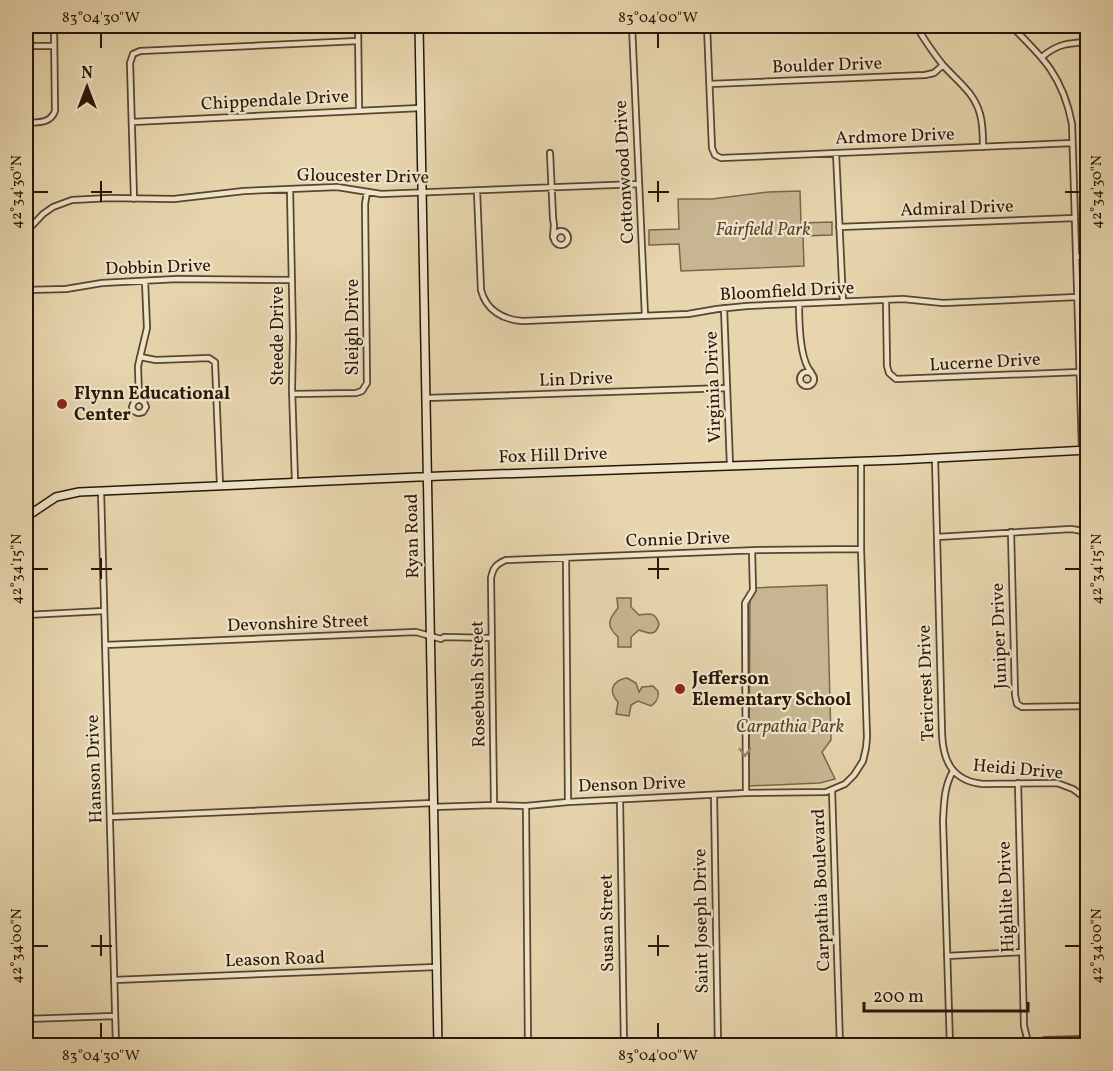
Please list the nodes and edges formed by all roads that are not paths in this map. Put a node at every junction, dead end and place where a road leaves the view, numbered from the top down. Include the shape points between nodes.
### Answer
1 (54, 26) edge
2 (357, 26) edge
3 (419, 26) edge
4 (632, 26) edge
5 (707, 26) edge
6 (916, 26) edge
7 (1011, 26) edge
8 (358, 40) junction
9 (1088, 42) edge
10 (26, 46) edge
11 (54, 46) junction
12 (1042, 57) junction
13 (944, 65) junction
14 (710, 84) junction
15 (420, 108) junction
16 (359, 110) junction
17 (132, 122) junction
18 (26, 123) edge
19 (1072, 143) junction
20 (983, 147) junction
21 (550, 153) dead end
22 (836, 153) junction
23 (639, 184) junction
24 (551, 188) junction
25 (290, 189) junction
26 (477, 191) junction
27 (367, 192) junction
28 (423, 193) junction
29 (134, 199) junction
30 (26, 215) edge
31 (1075, 218) junction
32 (34, 223) junction
33 (555, 225) junction
34 (839, 227) junction
35 (26, 232) edge
36 (565, 232) junction
37 (553, 237) junction
38 (1088, 256) edge
39 (1076, 257) junction
40 (292, 280) junction
41 (145, 281) junction
42 (26, 290) edge
43 (1077, 297) junction
44 (886, 300) junction
45 (843, 302) junction
46 (798, 304) junction
47 (724, 308) junction
48 (645, 316) junction
49 (140, 357) junction
50 (805, 365) junction
51 (811, 372) junction
52 (1080, 372) junction
53 (802, 374) junction
54 (727, 388) junction
55 (292, 394) junction
56 (139, 399) dead end
57 (426, 399) junction
58 (1085, 450) edge
59 (934, 458) junction
60 (861, 461) junction
61 (730, 465) junction
62 (428, 476) junction
63 (295, 482) junction
64 (220, 486) junction
65 (101, 491) junction
66 (26, 517) edge
67 (1011, 532) junction
68 (937, 537) junction
69 (861, 549) junction
70 (752, 551) junction
71 (566, 558) junction
72 (496, 565) joint
73 (1088, 609) edge
74 (104, 611) junction
75 (26, 615) edge
76 (430, 635) junction
77 (492, 638) junction
78 (105, 645) junction
79 (1088, 706) edge
80 (953, 771) junction
81 (1018, 783) junction
82 (1088, 785) edge
83 (832, 790) junction
84 (746, 793) junction
85 (714, 795) junction
86 (1081, 795) junction
87 (620, 800) junction
88 (568, 802) junction
89 (1088, 803) edge
90 (433, 805) junction
91 (494, 805) junction
92 (526, 806) junction
93 (110, 817) junction
94 (1022, 952) junction
95 (947, 956) junction
96 (436, 967) junction
97 (114, 980) junction
98 (115, 1016) junction
99 (26, 1019) edge
100 (1088, 1039) edge
101 (1028, 1045) edge
102 (116, 1046) edge
103 (438, 1046) edge
104 (528, 1046) edge
105 (624, 1046) edge
106 (718, 1046) edge
107 (840, 1046) edge
108 (950, 1046) edge

1 - 11 street
2 - 8 street
3 - 15 street, Ryan Road
4 - 23 street, Cottonwood Drive
5 - 14 street
6 - 13 street
7 - 12 street
8 - 16 street
8 - 17 street via 140,51 133,54 130,63
9 - 12 street via 1062,44
10 - 11 street
11 - 18 street via 53,117
12 - 19 street via 1064,94 1072,124
13 - 14 street, Boulder Drive via 925,75
13 - 20 street via 976,103
14 - 22 street, Ardmore Drive via 712,148 718,157
15 - 16 street, Chippendale Drive
15 - 28 street, Ryan Road
16 - 17 street, Chippendale Drive
17 - 29 street
19 - 20 street, Ardmore Drive
19 - 31 street
20 - 22 street, Ardmore Drive
21 - 24 street
22 - 34 street
23 - 24 street, Gloucester Drive
23 - 48 street, Cottonwood Drive
24 - 26 street, Gloucester Drive
24 - 33 street
25 - 27 street, Gloucester Drive via 342,187
25 - 29 street, Gloucester Drive
25 - 40 street, Steede Drive
26 - 28 street, Gloucester Drive
26 - 48 street, Bloomfield Drive via 481,290 490,308 499,315 523,321
27 - 28 street, Gloucester Drive
27 - 55 street, Sleigh Drive via 367,383 356,393
28 - 57 street, Ryan Road
29 - 32 street, Gloucester Drive via 65,201
30 - 32 street
31 - 34 street, Admiral Drive
31 - 39 street
32 - 35 street, Gloucester Drive
33 - 36 street
33 - 37 street
34 - 45 street
36 - 37 street
36 - 37 street via 565,244 558,245
38 - 39 street
39 - 43 street
40 - 41 street, Dobbin Drive
40 - 55 street, Steede Drive
41 - 42 street, Dobbin Drive
41 - 49 street via 147,328
43 - 44 street, Bloomfield Drive via 943,303
43 - 52 street
44 - 45 street, Bloomfield Drive
44 - 52 street, Lucerne Drive via 889,373 900,380
45 - 46 street, Bloomfield Drive
46 - 47 street, Bloomfield Drive
46 - 50 street
47 - 48 street, Bloomfield Drive via 688,315
47 - 54 street, Virginia Drive
49 - 56 street
49 - 64 street via 209,358 215,362
50 - 51 street
50 - 53 street
51 - 53 street
51 - 53 street via 815,378 810,386 801,382
52 - 58 street
54 - 57 street, Lin Drive
54 - 61 street, Virginia Drive
55 - 63 street, Steede Drive
57 - 62 street, Ryan Road
58 - 59 street, Fox Hill Drive
59 - 60 street, Fox Hill Drive
59 - 68 street, Tericrest Drive
60 - 61 street, Fox Hill Drive
60 - 69 street, Carpathia Boulevard
61 - 62 street, Fox Hill Drive
62 - 63 street, Fox Hill Drive
62 - 76 street, Ryan Road
63 - 64 street, Fox Hill Drive
64 - 65 street, Fox Hill Drive
65 - 66 street, Fox Hill Drive via 64,494
65 - 74 street, Hanson Drive
67 - 68 street
67 - 73 street via 1082,531 1086,539
67 - 79 street, Juniper Drive via 1017,704
68 - 80 street, Tericrest Drive via 942,744
69 - 70 street, Connie Drive
69 - 83 street, Carpathia Boulevard via 866,748 854,774
70 - 71 street, Connie Drive
70 -> 84 street via 753,590 745,603
71 - 72 street, Connie Drive via 506,560
71 - 88 street
72 - 77 street, Rosebush Street via 491,578
74 - 75 street
74 - 78 street, Hanson Drive
76 - 77 street, Devonshire Street via 441,639
76 - 78 street, Devonshire Street via 416,632
76 - 90 street, Ryan Road
77 - 91 street, Rosebush Street
78 - 93 street, Hanson Drive
80 - 81 street, Heidi Drive via 977,783
80 - 95 street via 944,810
81 - 86 street, Heidi Drive via 1057,783
81 - 94 street, Highlite Drive
82 - 86 street
83 - 84 street, Denson Drive
83 - 107 street, Carpathia Boulevard
84 - 85 street, Denson Drive
85 - 87 street, Denson Drive
85 - 106 street, Saint Joseph Drive
86 - 89 street
87 - 88 street, Denson Drive
87 - 105 street, Susan Street
88 - 92 street, Denson Drive
90 - 91 street, Denson Drive
90 - 93 street, Denson Drive
90 - 96 street, Ryan Road
91 - 92 street, Denson Drive
92 - 104 street
93 - 97 street, Hanson Drive
94 - 95 street
94 - 101 street, Highlite Drive
95 - 108 street
96 - 97 street, Leason Road
96 - 103 street, Ryan Road
97 - 98 street, Hanson Drive
98 - 99 street
98 - 102 street, Hanson Drive
100 - 101 street via 1046,1040

